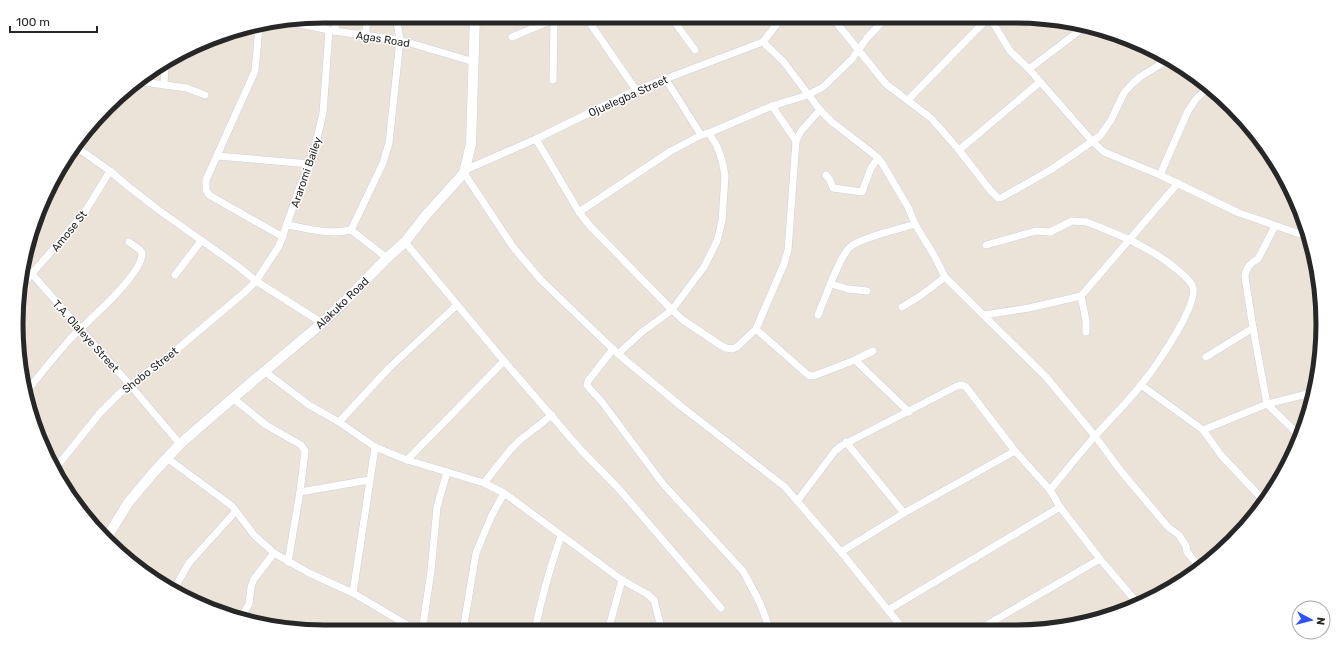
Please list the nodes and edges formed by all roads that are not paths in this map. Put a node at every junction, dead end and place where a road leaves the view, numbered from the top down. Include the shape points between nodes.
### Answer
1 (335, 23) edge
2 (367, 23) edge
3 (397, 23) edge
4 (475, 23) edge
5 (549, 23) edge
6 (554, 23) edge
7 (590, 23) edge
8 (675, 23) edge
9 (778, 23) edge
10 (837, 23) edge
11 (881, 23) edge
12 (983, 23) edge
13 (994, 23) edge
14 (301, 24) edge
15 (259, 30) edge
16 (1080, 30) edge
17 (331, 31) junction
18 (365, 36) junction
19 (512, 38) dead end
20 (400, 40) junction
21 (763, 42) junction
22 (859, 49) junction
23 (695, 50) dead end
24 (474, 62) junction
25 (1164, 62) edge
26 (1029, 68) junction
27 (165, 69) edge
28 (665, 78) junction
29 (552, 80) dead end
30 (145, 82) edge
31 (1040, 82) junction
32 (164, 84) junction
33 (636, 90) junction
34 (1205, 91) edge
35 (205, 95) dead end
36 (808, 95) junction
37 (908, 100) junction
38 (772, 106) junction
39 (820, 110) junction
40 (709, 134) junction
41 (701, 135) junction
42 (536, 139) junction
43 (796, 141) junction
44 (1092, 141) junction
45 (79, 149) edge
46 (960, 150) junction
47 (216, 156) junction
48 (878, 158) junction
49 (311, 164) junction
50 (110, 171) junction
51 (464, 171) junction
52 (826, 175) dead end
53 (1160, 175) junction
54 (1178, 184) junction
55 (579, 212) junction
56 (915, 224) junction
57 (288, 225) junction
58 (1274, 226) junction
59 (352, 230) junction
60 (1303, 235) edge
61 (283, 237) junction
62 (1129, 240) junction
63 (202, 241) junction
64 (129, 242) dead end
65 (405, 242) junction
66 (986, 245) dead end
67 (387, 258) junction
68 (28, 271) edge
69 (32, 274) junction
70 (175, 275) dead end
71 (946, 277) junction
72 (27, 280) edge
73 (256, 281) junction
74 (831, 284) junction
75 (867, 291) dead end
76 (1081, 296) junction
77 (457, 305) junction
78 (902, 307) dead end
79 (672, 310) junction
80 (818, 314) dead end
81 (984, 315) junction
82 (322, 323) junction
83 (1253, 328) junction
84 (756, 329) junction
85 (80, 330) junction
86 (1086, 332) dead end
87 (616, 351) junction
88 (873, 351) dead end
89 (1206, 357) dead end
90 (855, 360) junction
91 (504, 361) junction
92 (264, 371) junction
93 (130, 385) junction
94 (1141, 385) junction
95 (30, 388) edge
96 (1308, 394) edge
97 (233, 398) junction
98 (1267, 404) junction
99 (909, 412) junction
100 (552, 416) junction
101 (339, 422) junction
102 (1203, 430) junction
103 (1296, 432) edge
104 (1095, 436) junction
105 (846, 442) junction
106 (180, 444) junction
107 (375, 447) junction
108 (1015, 451) junction
109 (167, 458) junction
110 (407, 460) junction
111 (58, 465) edge
112 (447, 472) junction
113 (369, 480) junction
114 (484, 483) junction
115 (1050, 490) junction
116 (300, 492) junction
117 (504, 493) junction
118 (1261, 497) edge
119 (798, 500) junction
120 (1060, 507) junction
121 (236, 512) junction
122 (904, 513) junction
123 (109, 534) edge
124 (561, 536) junction
125 (841, 552) junction
126 (274, 553) junction
127 (1100, 559) junction
128 (288, 562) junction
129 (1197, 564) edge
130 (622, 580) junction
131 (175, 586) edge
132 (353, 593) junction
133 (1135, 600) edge
134 (721, 608) dead end
135 (888, 610) junction
136 (243, 614) edge
137 (898, 623) edge
138 (407, 625) edge
139 (423, 625) edge
140 (464, 625) edge
141 (536, 625) edge
142 (610, 625) edge
143 (660, 625) edge
144 (768, 625) edge
145 (987, 625) edge

1 - 17 street, Araromi Bailey
2 - 18 street
3 - 20 street
4 - 24 main road, Alakuko Road
5 - 19 street
6 - 29 street
7 - 33 street
8 - 23 street
9 - 21 street
10 - 22 street
11 - 22 street
12 - 37 street
13 - 26 street via 1010,51
14 - 17 street, Agas Road
15 - 47 street via 255,71
16 - 26 street
17 - 18 street, Agas Road
17 - 49 street, Araromi Bailey via 323,113
18 - 20 street, Agas Road
20 - 24 street, Agas Road
20 - 59 street via 390,143 384,163
21 - 28 street, Ojuelegba Street
21 - 36 street via 783,61
22 - 36 street via 823,87
22 - 37 street via 886,84
24 - 51 main road, Alakuko Road via 471,144
25 - 44 street via 1140,76 1132,84 1124,93 1100,136
26 - 31 street
27 - 32 street
28 - 33 street, Ojuelegba Street
28 - 41 street
30 - 32 street
31 - 44 street
31 - 46 street
32 - 35 street via 187,88
33 - 42 street, Ojuelegba Street
34 - 53 street via 1188,111
36 - 38 street
36 - 39 street
37 - 46 street via 931,118
38 - 40 street
38 - 43 street
39 - 43 street via 801,131
39 - 48 street
40 - 41 street
40 - 79 street via 717,146 725,176 722,221 717,241 704,267
41 - 55 street via 671,151
42 - 51 street, Ojuelegba Street
42 - 55 street
43 - 84 street via 788,250
44 - 46 street via 1052,169 1001,198 990,190
44 - 53 street via 1104,152
45 - 50 street
47 - 49 street
47 - 61 street via 206,180 209,195
48 - 52 street via 871,168 862,192 833,188
48 - 56 street via 908,207
49 - 57 street, Araromi Bailey via 300,187
50 - 63 street
50 - 69 street, Amose St via 86,210
51 - 65 main road, Alakuko Road
51 - 87 street via 518,254 541,280
53 - 54 street
54 - 58 street via 1238,213
54 - 62 street
55 - 79 street
56 - 71 street
56 - 74 street via 860,241 851,247
57 - 59 street via 341,233
57 - 61 street, Araromi Bailey
58 - 60 street
58 - 83 street via 1258,259 1253,261 1245,272
59 - 67 street
61 - 73 street, Araromi Bailey via 274,256
62 - 66 street via 1087,222 1072,221 1050,232 1036,231
62 - 76 street
62 - 94 street via 1162,257 1186,278 1193,286 1194,292 1184,321
63 - 70 street
63 - 73 street
64 - 85 street via 142,253 140,262 117,294
65 - 67 main road, Alakuko Road
65 - 77 street
67 - 82 main road, Alakuko Road
68 - 69 street, T.A. Olaleye Street
69 - 72 street, Amose St
69 - 85 street, T.A. Olaleye Street
71 - 78 street
71 - 81 street
73 - 82 street
73 - 93 street, Shobo Street via 209,323
74 - 75 street
74 - 80 street
76 - 81 street
76 - 86 street
77 - 91 street
77 - 101 street via 389,368
79 - 84 street via 726,348 737,347
79 - 87 street
81 - 104 street via 1046,377
82 - 92 main road, Alakuko Road
83 - 89 street
83 - 98 street
84 - 90 street via 810,376
85 - 93 street, T.A. Olaleye Street
85 - 95 street
87 - 119 street
87 - 144 street via 588,380 590,389 663,484 743,571 760,602
88 - 90 street
90 - 99 street
91 - 100 street
91 - 110 street
92 - 97 main road, Alakuko Road
92 - 101 street via 296,396
93 - 106 street, T.A. Olaleye Street
93 - 111 street, Shobo Street via 100,413
94 - 102 street
94 - 104 street
96 - 98 street
97 - 106 main road, Alakuko Road
97 - 116 street via 266,425 304,449 306,453
98 - 102 street
98 - 103 street
99 - 105 street
99 - 108 street via 962,385
100 - 114 street via 520,440
100 - 134 street
101 - 107 street
102 - 118 street via 1221,455
104 - 115 street
104 - 129 street via 1168,527 1178,535
105 - 119 street via 835,450
105 - 122 street
106 - 109 main road, Alakuko Road
107 - 110 street
107 - 113 street
108 - 115 street
108 - 122 street
109 - 121 street via 224,499
109 - 123 main road, Alakuko Road via 128,503
110 - 112 street
112 - 114 street
112 - 139 street via 437,507
113 - 116 street
113 - 132 street
114 - 117 street
115 - 120 street
116 - 128 street
117 - 124 street
117 - 140 street via 476,553
119 - 125 street
120 - 127 street
120 - 135 street
121 - 126 street via 254,535
121 - 131 street via 189,563
122 - 125 street
124 - 130 street
124 - 141 street via 548,573
125 - 135 street
126 - 128 street
126 - 136 street via 254,579 249,604
127 - 133 street
127 - 145 street
128 - 132 street
130 - 142 street
130 - 143 street via 654,600
132 - 138 street
135 - 137 street

